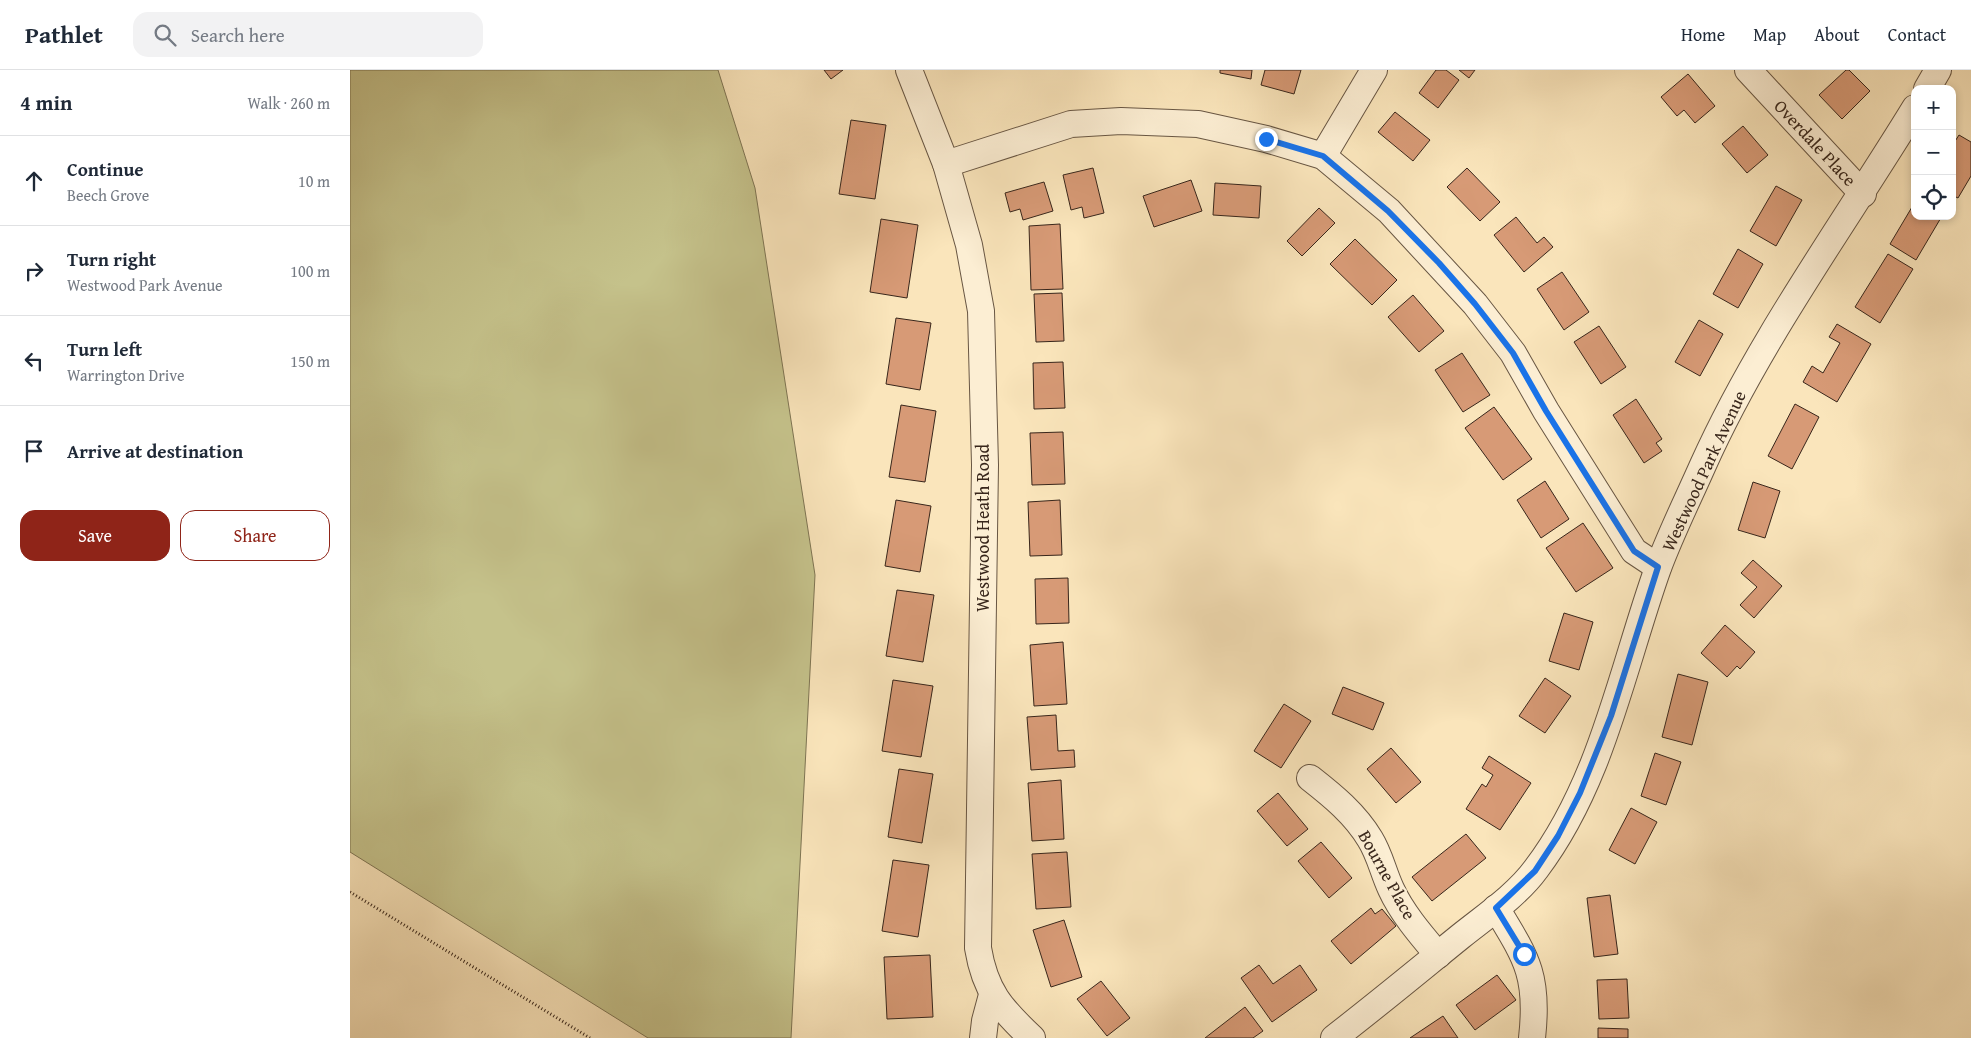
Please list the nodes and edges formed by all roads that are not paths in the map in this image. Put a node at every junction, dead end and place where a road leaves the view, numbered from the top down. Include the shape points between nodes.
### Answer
1 (909, 70) edge
2 (1374, 70) edge
3 (1748, 70) edge
4 (1938, 70) edge
5 (1929, 85) edge
6 (1911, 115) edge
7 (1323, 156) junction
8 (946, 164) junction
9 (1863, 194) junction
10 (1658, 567) junction
11 (1310, 778) dead end
12 (1496, 908) junction
13 (1438, 955) junction
14 (992, 994) junction
15 (1338, 1037) edge
16 (984, 1038) edge
17 (1032, 1038) edge
18 (1532, 1038) edge

1 - 8 street, Westwood Heath Road
2 - 7 street
3 - 9 street, Overdale Place
4 - 5 street
6 - 9 street, Westwood Park Avenue
7 - 8 street via 1198,124 1121,121 1071,124
7 - 10 street via 1388,211 1475,304 1513,353 1634,551
8 - 14 street, Westwood Heath Road via 969,245 981,311 985,465 978,948
9 - 10 street, Westwood Park Avenue via 1735,400
10 - 12 street, Westwood Park Avenue via 1611,716 1580,793 1535,871
11 - 13 street, Bourne Place via 1338,800 1369,837 1391,889
12 - 13 street, Westwood Park Avenue
12 - 18 street via 1524,954 1532,974 1535,1005
13 - 15 street, Westwood Park Avenue
14 - 16 street via 984,1021
14 - 17 street, Westwood Heath Road via 1004,1012

